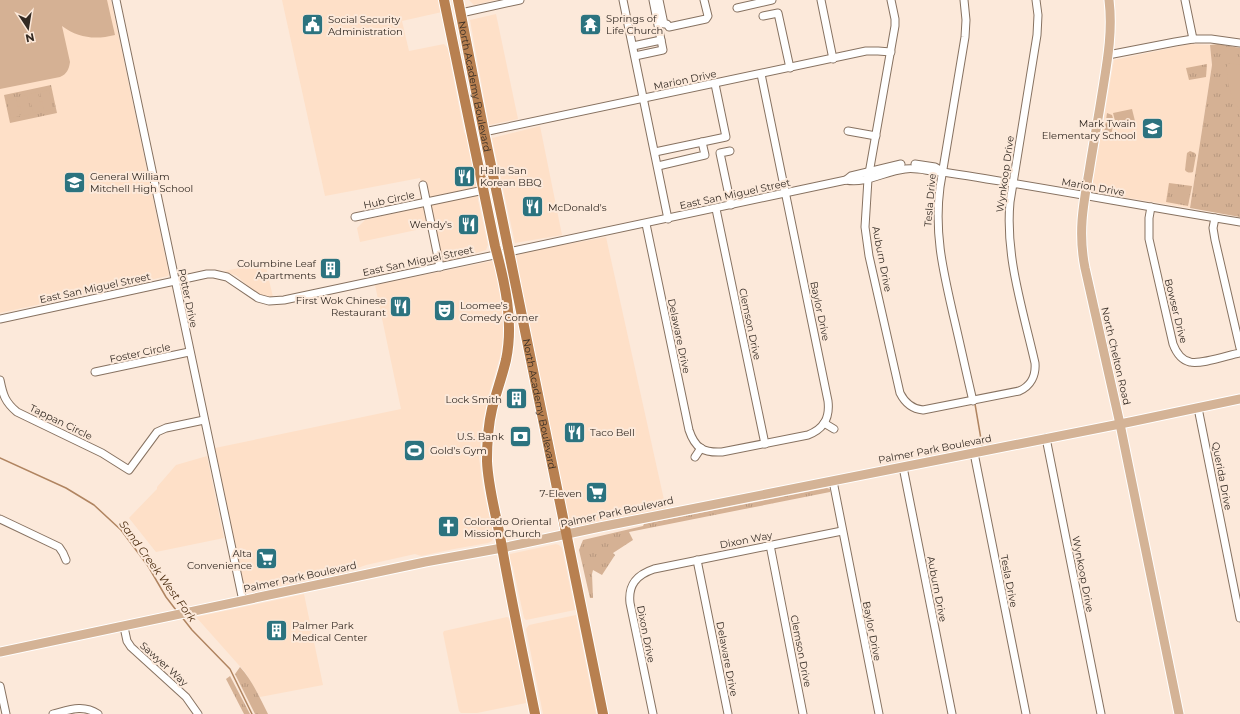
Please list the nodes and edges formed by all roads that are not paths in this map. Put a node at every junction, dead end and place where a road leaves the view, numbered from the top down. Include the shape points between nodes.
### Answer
1 (116, 0) edge
2 (444, 0) edge
3 (458, 0) edge
4 (520, 0) edge
5 (623, 0) edge
6 (653, 0) edge
7 (659, 0) edge
8 (704, 0) edge
9 (772, 0) edge
10 (821, 0) edge
11 (891, 0) edge
12 (964, 0) edge
13 (1036, 0) edge
14 (1109, 0) edge
15 (1185, 0) edge
16 (752, 2) edge
17 (737, 8) dead end
18 (461, 13) junction
19 (778, 13) junction
20 (764, 16) dead end
21 (1193, 39) junction
22 (661, 40) junction
23 (1240, 43) edge
24 (633, 46) junction
25 (891, 52) junction
26 (1108, 55) junction
27 (635, 56) junction
28 (833, 59) junction
29 (790, 68) junction
30 (761, 74) junction
31 (715, 84) junction
32 (644, 99) junction
33 (848, 131) dead end
34 (484, 132) junction
35 (876, 136) junction
36 (702, 142) junction
37 (730, 151) dead end
38 (655, 152) junction
39 (658, 166) junction
40 (942, 172) junction
41 (869, 175) junction
42 (1013, 183) junction
43 (423, 185) dead end
44 (484, 190) junction
45 (786, 194) junction
46 (1084, 196) junction
47 (427, 202) junction
48 (731, 205) junction
49 (1152, 207) junction
50 (716, 209) junction
51 (355, 217) dead end
52 (1215, 218) junction
53 (668, 219) junction
54 (1240, 222) edge
55 (646, 224) junction
56 (508, 252) junction
57 (498, 254) junction
58 (440, 267) junction
59 (175, 282) junction
60 (0, 319) edge
61 (1240, 348) edge
62 (189, 352) junction
63 (1240, 353) edge
64 (95, 372) dead end
65 (0, 380) edge
66 (1240, 399) edge
67 (973, 401) junction
68 (1198, 408) junction
69 (204, 420) junction
70 (824, 424) junction
71 (1120, 424) junction
72 (834, 429) dead end
73 (1046, 438) junction
74 (765, 444) junction
75 (700, 448) junction
76 (974, 453) junction
77 (695, 457) dead end
78 (903, 467) junction
79 (832, 481) junction
80 (0, 519) edge
81 (842, 531) junction
82 (567, 534) junction
83 (770, 545) junction
84 (502, 548) junction
85 (66, 560) dead end
86 (697, 560) junction
87 (654, 569) joint
88 (243, 601) junction
89 (1240, 618) edge
90 (124, 627) junction
91 (0, 652) edge
92 (0, 686) edge
93 (6, 714) edge
94 (53, 714) edge
95 (98, 714) edge
96 (198, 714) edge
97 (536, 714) edge
98 (603, 714) edge
99 (652, 714) edge
100 (728, 714) edge
101 (803, 714) edge
102 (879, 714) edge
103 (952, 714) edge
104 (1026, 714) edge
105 (1101, 714) edge
106 (1179, 714) edge

1 - 59 street, Potter Drive
2 - 44 highway, North Academy Boulevard
3 - 18 highway, North Academy Boulevard
4 - 18 street
5 - 24 street
6 - 22 street
7 - 8 street via 664,24 669,27 706,19 708,16
9 - 16 street
9 - 19 street
10 - 28 street
11 - 25 street, Auburn Drive via 895,26
12 - 40 street, Tesla Drive via 965,37
13 - 42 street, Wynkoop Drive via 1038,35
14 - 26 main road, North Chelton Road via 1111,25
15 - 21 street
16 - 17 street
18 - 34 highway, North Academy Boulevard
19 - 20 street
19 - 29 street
21 - 23 street
21 - 26 street
22 - 24 street
22 - 27 street via 663,50
24 - 27 street
25 - 28 street, Marion Drive via 872,51
25 - 35 street, Auburn Drive
26 - 46 main road, North Chelton Road
27 - 32 street
28 - 29 street, Marion Drive
29 - 30 street, Marion Drive
30 - 31 street, Marion Drive
30 - 45 street, Baylor Drive
31 - 32 street, Marion Drive
31 - 36 street via 726,137
32 - 34 street, Marion Drive
32 - 38 street
33 - 35 street
34 - 56 highway, North Academy Boulevard
35 - 41 street, Auburn Drive
36 - 38 street
36 - 39 street via 705,155
37 - 48 street via 720,153
38 - 39 street
39 - 53 street
40 - 41 street, Marion Drive via 935,167 903,164
40 - 42 street, Marion Drive
40 - 67 street, Tesla Drive via 937,217 939,250
41 - 45 street, East San Miguel Street via 851,176 846,180
41 - 67 street, Auburn Drive via 864,227 900,392 913,408 923,410
42 - 46 street, Marion Drive
42 - 67 street, Wynkoop Drive via 1009,212 1010,247 1035,373 1031,382 1019,391
43 - 47 street, Hub Circle
44 - 47 street, Hub Circle
44 - 57 highway, North Academy Boulevard
45 - 48 street, East San Miguel Street
45 - 70 street, Baylor Drive via 828,401 829,412
46 - 49 street, Marion Drive
46 - 71 main road, North Chelton Road via 1081,226 1083,255
47 - 51 street, Hub Circle
47 - 58 street, Hub Circle
48 - 50 street, East San Miguel Street
49 - 52 street, Marion Drive
49 - 63 street, Bowser Drive via 1149,226 1150,246 1175,350 1185,360 1195,363
50 - 53 street, East San Miguel Street
50 - 74 street, Clemson Drive
52 - 54 street, Marion Drive
52 - 61 street via 1215,240
53 - 55 street, East San Miguel Street
55 - 56 street, East San Miguel Street
55 - 75 street, Delaware Drive via 689,430
56 - 57 street, East San Miguel Street
56 - 82 highway, North Academy Boulevard
57 - 58 street, East San Miguel Street
57 - 84 highway, North Academy Boulevard via 509,333 506,359 490,420 487,462
58 - 59 street, East San Miguel Street via 277,301 258,298 232,279 221,275 207,274
59 - 60 street, East San Miguel Street
59 - 62 street, Potter Drive
62 - 64 street, Foster Circle
62 - 69 street, Potter Drive
65 - 69 street, Tappan Circle via 8,404 17,412 102,453 129,470 157,432
66 - 68 main road, Palmer Park Boulevard
68 - 71 main road, Palmer Park Boulevard
68 - 89 street, Querida Drive
69 - 88 street, Potter Drive
70 - 72 street
70 - 74 street via 808,436
71 - 73 main road, Palmer Park Boulevard
71 - 106 main road, North Chelton Road
73 - 76 main road, Palmer Park Boulevard
73 - 105 street, Wynkoop Drive
74 - 75 street via 722,452
75 - 77 street
76 - 78 main road, Palmer Park Boulevard
76 - 104 street, Tesla Drive
78 - 79 main road, Palmer Park Boulevard
78 - 103 street, Auburn Drive
79 - 81 street, Baylor Drive
79 - 82 main road, Palmer Park Boulevard
80 - 85 street via 59,547
81 - 83 street, Dixon Way
81 - 102 street, Baylor Drive
82 - 84 main road, Palmer Park Boulevard
82 - 98 highway, North Academy Boulevard
83 - 86 street, Dixon Way
83 - 101 street, Clemson Drive
84 - 88 main road, Palmer Park Boulevard
84 - 97 highway, North Academy Boulevard
86 - 87 street, Dixon Way
86 - 100 street, Delaware Drive
87 - 99 street, Dixon Drive via 637,578 629,595
88 - 90 main road, Palmer Park Boulevard
90 - 91 main road, Palmer Park Boulevard
90 - 96 street, Sawyer Way via 126,641 131,648 186,697
92 - 93 street
94 - 95 street via 86,708

